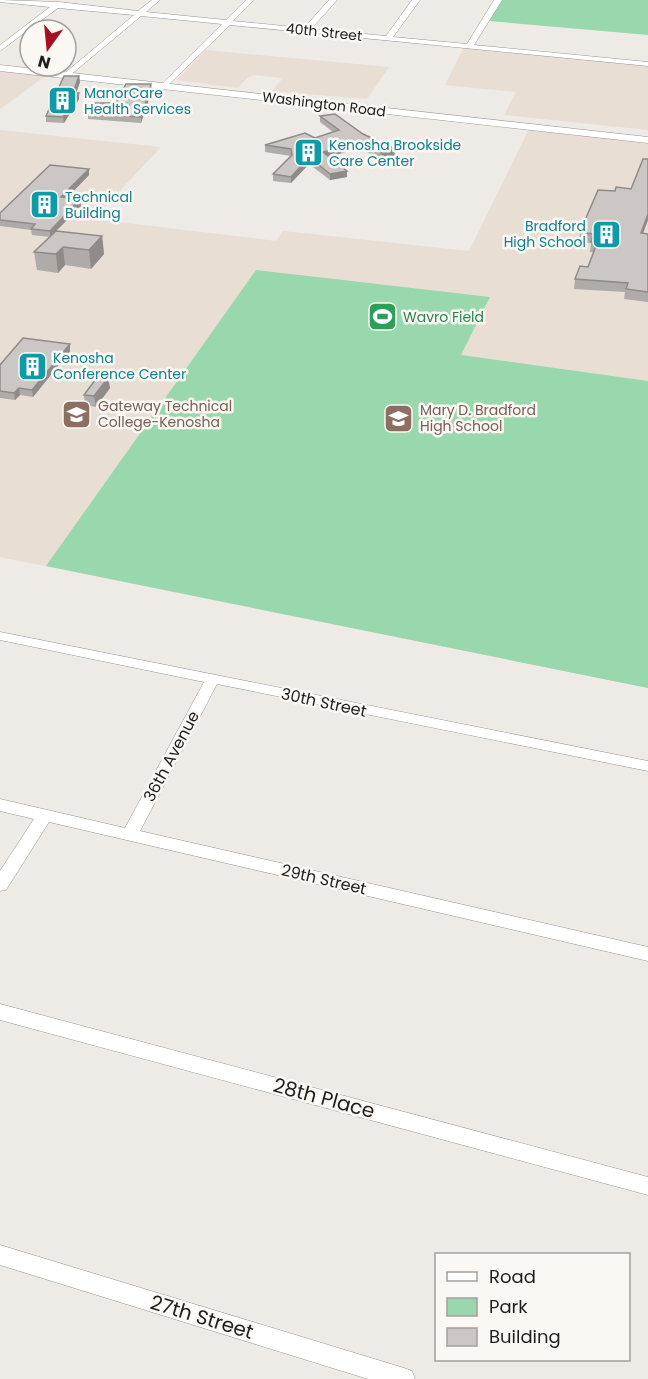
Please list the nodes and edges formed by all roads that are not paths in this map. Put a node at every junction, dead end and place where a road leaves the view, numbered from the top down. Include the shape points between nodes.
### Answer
1 (0, 0) edge
2 (64, 0) edge
3 (156, 0) edge
4 (250, 0) edge
5 (333, 0) edge
6 (416, 0) edge
7 (498, 0) edge
8 (57, 6) junction
9 (139, 15) junction
10 (227, 22) junction
11 (306, 30) junction
12 (388, 38) junction
13 (469, 46) junction
14 (0, 49) edge
15 (648, 64) edge
16 (0, 65) edge
17 (18, 67) edge
18 (78, 67) edge
19 (78, 74) edge
20 (166, 83) junction
21 (647, 137) edge
22 (0, 636) edge
23 (213, 678) junction
24 (648, 766) edge
25 (0, 805) edge
26 (44, 816) junction
27 (130, 834) junction
28 (0, 885) edge
29 (648, 954) edge
30 (0, 1012) edge
31 (648, 1186) edge
32 (0, 1255) edge
33 (404, 1379) edge

1 - 8 street, 40th Street
2 - 8 street
3 - 9 street
4 - 10 street
5 - 11 street
6 - 12 street
7 - 13 street
8 - 9 street, 40th Street
8 - 14 street
9 - 10 street, 40th Street
9 - 18 street
10 - 11 street, 40th Street
10 - 20 street
11 - 12 street, 40th Street
12 - 13 street, 40th Street
13 - 15 street, 40th Street
16 - 17 main road, Washington Road
19 - 20 main road, Washington Road
20 - 21 main road, Washington Road
22 - 23 street, 30th Street
23 - 24 street, 30th Street
23 - 27 street, 36th Avenue
25 - 26 street, 29th Street
26 - 27 street, 29th Street
26 - 28 street
27 - 29 street, 29th Street
30 - 31 street, 28th Place
32 - 33 street, 27th Street

